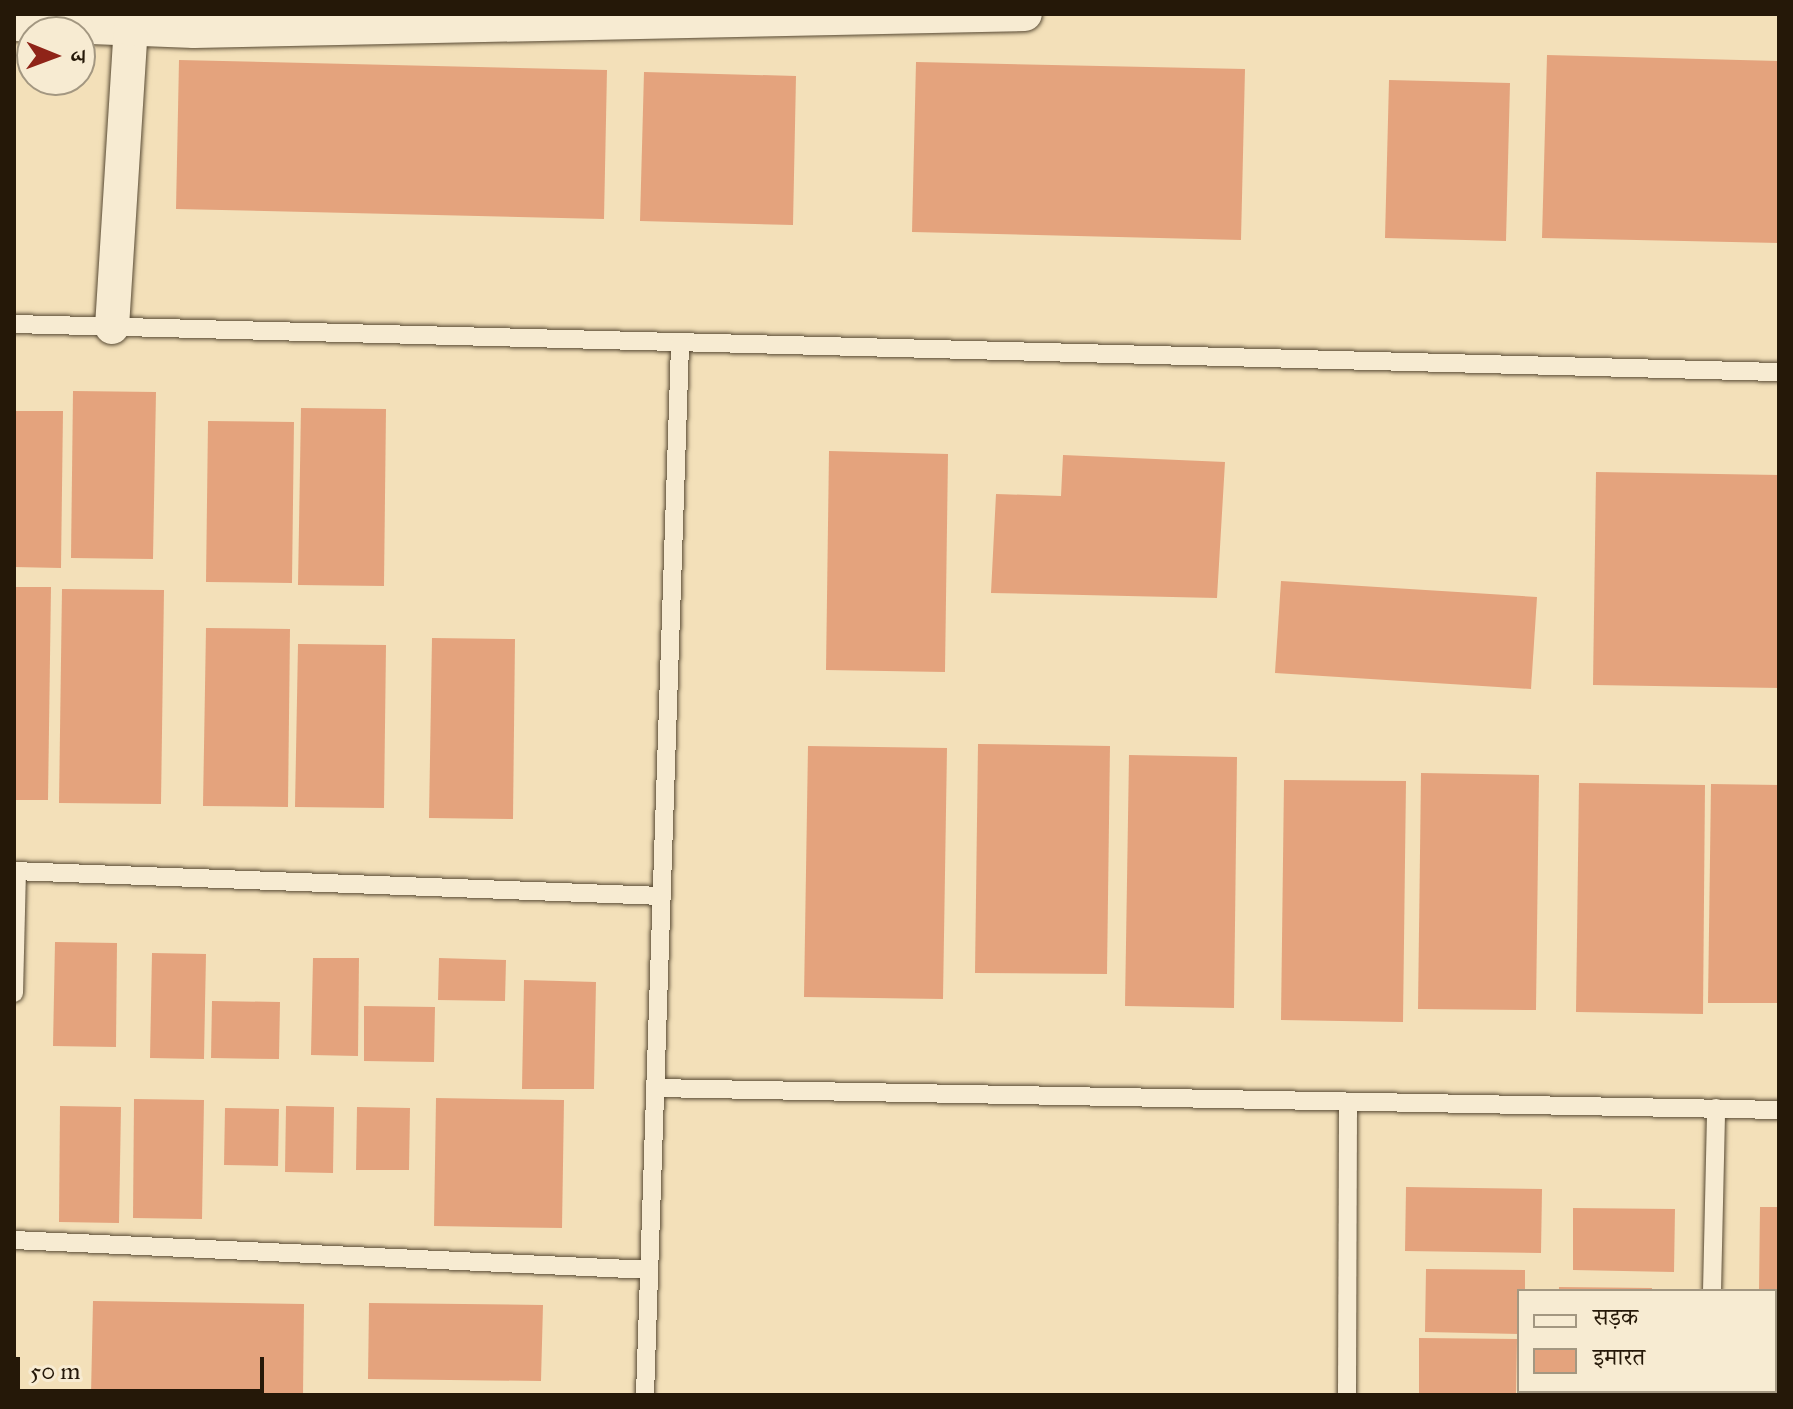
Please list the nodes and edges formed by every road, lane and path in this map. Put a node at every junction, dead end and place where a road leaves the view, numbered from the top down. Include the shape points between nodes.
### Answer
1 (1025, 14) edge
2 (136, 21) edge
3 (14, 24) edge
4 (14, 324) edge
5 (112, 327) junction
6 (680, 343) junction
7 (1779, 372) edge
8 (16, 871) edge
9 (662, 896) junction
10 (14, 993) edge
11 (655, 1088) junction
12 (1348, 1104) junction
13 (1716, 1108) junction
14 (1779, 1110) edge
15 (14, 1240) edge
16 (649, 1270) junction
17 (1712, 1289) edge
18 (645, 1395) edge
19 (1347, 1395) edge

1 - 2 street via 209,31
2 - 3 street
2 - 5 street
4 - 5 lane
5 - 6 lane
6 - 7 lane
6 - 9 lane
8 - 9 lane
8 - 10 lane
9 - 11 lane
11 - 12 lane
11 - 16 lane
12 - 13 lane
12 - 19 lane
13 - 14 lane
13 - 17 lane
15 - 16 lane
16 - 18 lane

